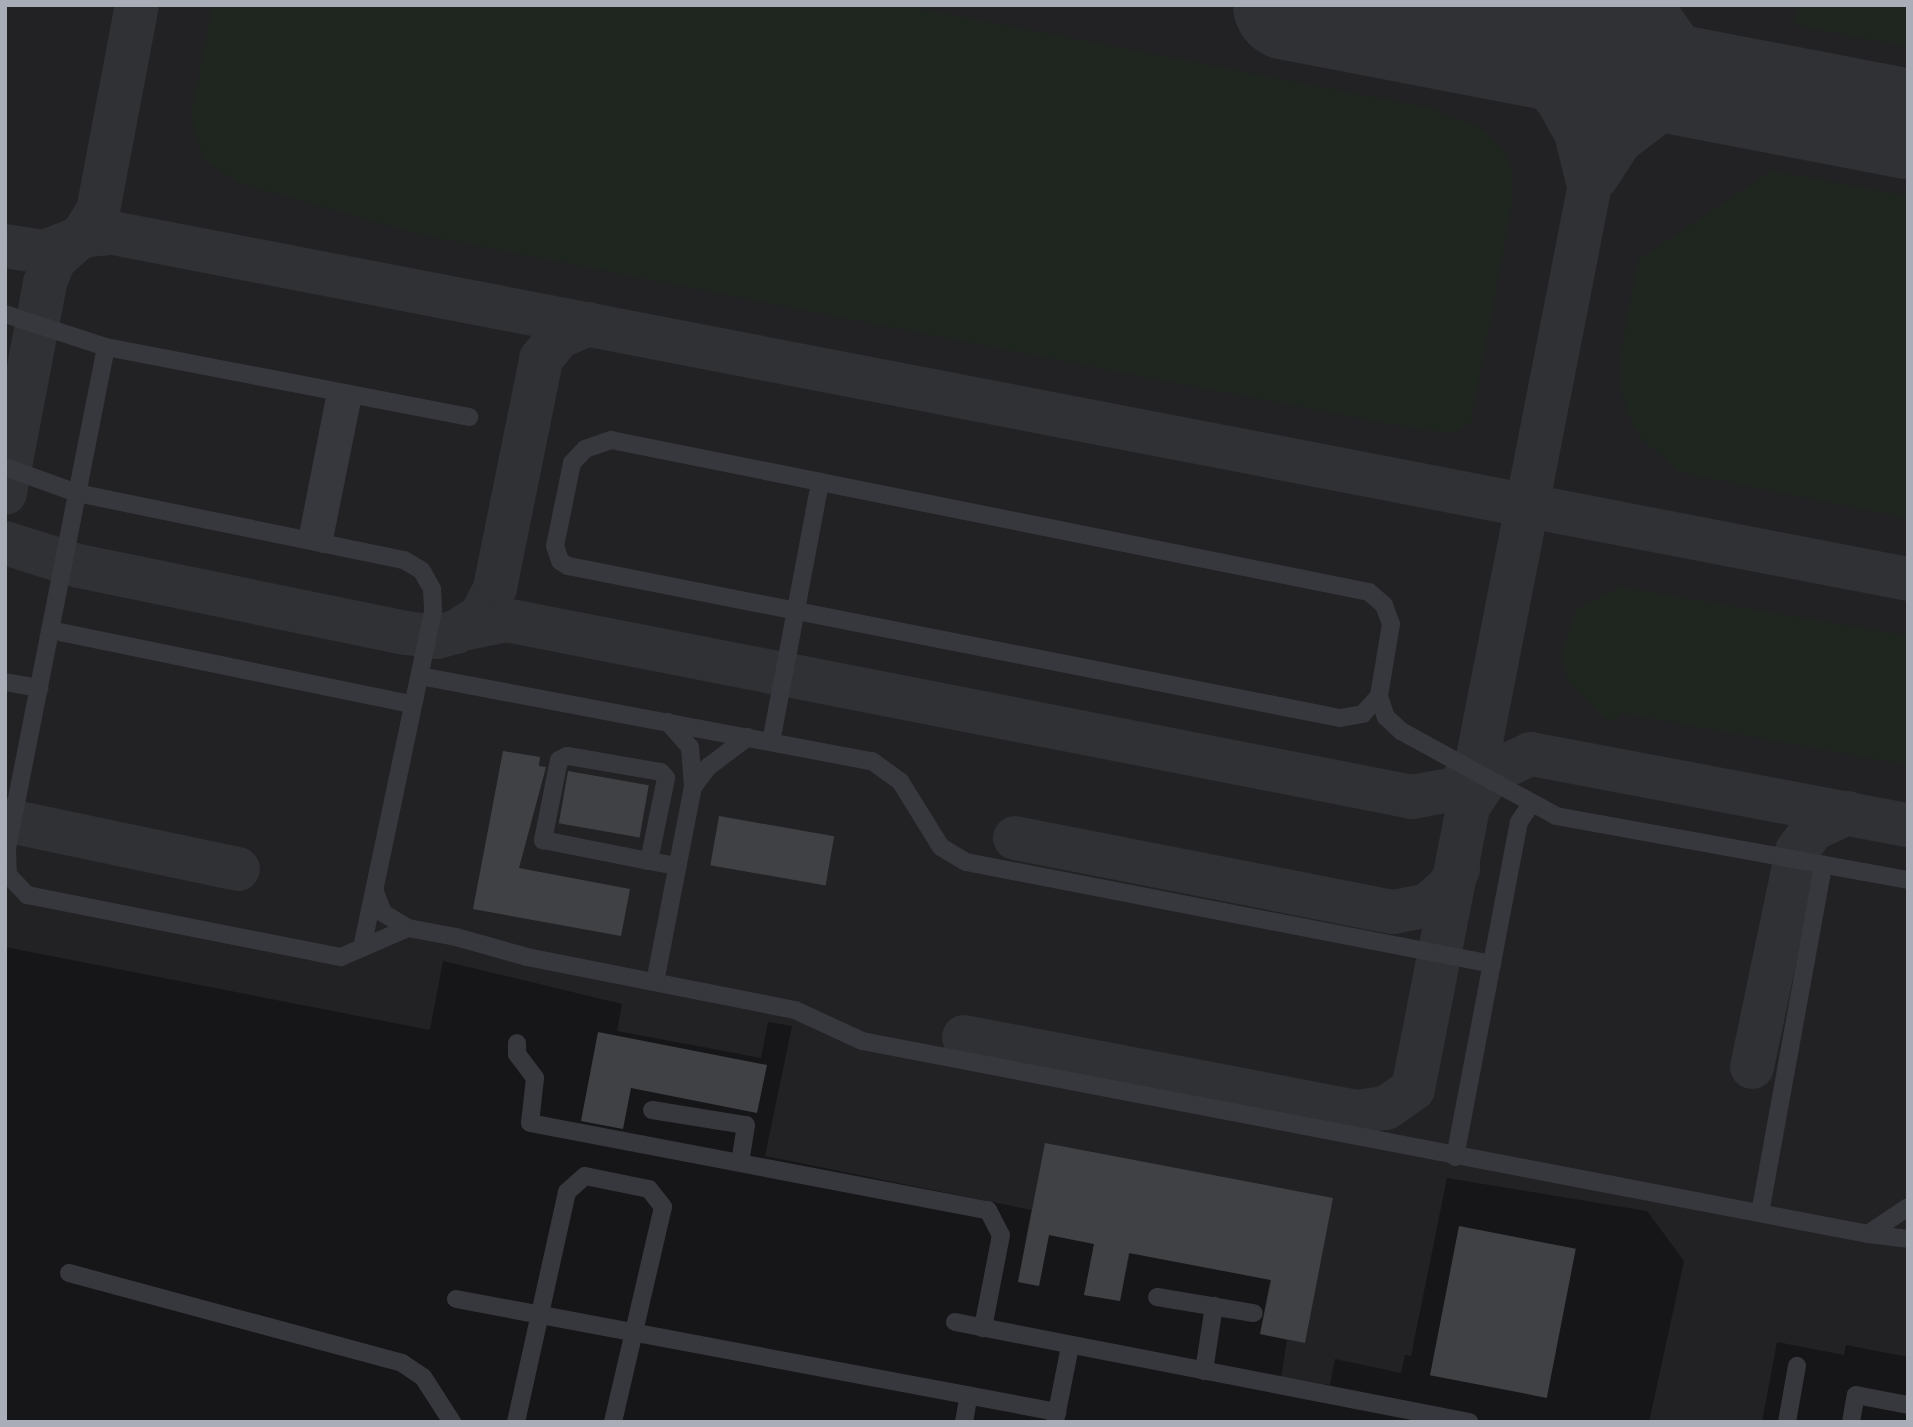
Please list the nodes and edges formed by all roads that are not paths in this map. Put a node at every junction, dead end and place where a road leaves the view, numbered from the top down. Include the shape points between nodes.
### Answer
1 (5, 314) edge
2 (106, 347) junction
3 (344, 393) junction
4 (468, 418) dead end
5 (5, 467) edge
6 (820, 482) junction
7 (78, 493) junction
8 (315, 542) junction
9 (796, 611) junction
10 (50, 630) junction
11 (421, 676) junction
12 (5, 682) edge
13 (39, 688) junction
14 (1379, 696) junction
15 (409, 704) junction
16 (1340, 718) junction
17 (668, 722) junction
18 (1401, 731) junction
19 (748, 737) junction
20 (771, 742) junction
21 (693, 787) junction
22 (1531, 804) junction
23 (649, 861) junction
24 (1824, 865) junction
25 (678, 866) junction
26 (1908, 880) edge
27 (374, 888) junction
28 (408, 928) junction
29 (362, 948) junction
30 (1492, 964) junction
31 (655, 982) junction
32 (517, 1043) dead end
33 (652, 1110) dead end
34 (1455, 1157) junction
35 (740, 1161) junction
36 (1908, 1207) edge
37 (1760, 1213) junction
38 (1868, 1234) junction
39 (1908, 1239) edge
40 (69, 1273) dead end
41 (1157, 1297) dead end
42 (456, 1299) dead end
43 (1214, 1306) junction
44 (1254, 1313) dead end
45 (539, 1315) junction
46 (955, 1322) dead end
47 (983, 1328) junction
48 (634, 1332) junction
49 (1070, 1346) junction
50 (1797, 1366) dead end
51 (1204, 1371) junction
52 (969, 1395) junction
53 (1908, 1405) edge
54 (1056, 1417) edge
55 (452, 1422) edge
56 (516, 1422) edge
57 (613, 1422) edge
58 (964, 1422) edge
59 (1469, 1422) edge
60 (1787, 1422) edge
61 (1851, 1422) edge

1 - 2 lane
2 - 3 lane
2 - 7 lane
3 - 4 lane
3 - 8 lane
5 - 7 lane
6 - 9 lane
6 - 9 lane via 603,441 572,463 555,546 560,561 568,566
6 - 14 lane via 1369,592 1384,605 1391,624
7 - 8 lane
7 - 10 lane
8 - 11 lane via 404,561 422,571 433,600
9 - 16 lane
9 - 20 lane
10 - 13 lane
10 - 15 lane
11 - 15 lane
11 - 17 lane
12 - 13 lane
13 - 29 lane via 6,859 18,890 341,957
14 - 16 lane via 1363,714
14 - 18 lane via 1386,717
15 - 27 lane
16 - 18 lane
17 - 19 lane
17 - 21 lane via 690,747
18 - 22 lane
19 - 20 lane
19 - 21 lane via 708,766
20 - 30 lane via 886,768 908,793 941,847 966,862
21 - 25 lane
22 - 24 lane via 1571,820
22 - 30 lane via 1519,822
23 - 23 lane via 543,840 559,761 567,756 661,772 666,778
23 - 25 lane
24 - 26 lane
24 - 37 lane
25 - 31 lane
27 - 28 lane via 383,913
27 - 29 lane
28 - 29 lane
28 - 31 lane
30 - 34 lane
31 - 34 lane via 795,1010 862,1041
32 - 35 lane via 517,1054 535,1078 530,1122
33 - 35 lane via 746,1125
34 - 37 lane
35 - 47 lane via 988,1210 1001,1236
36 - 38 lane
37 - 38 lane
38 - 39 lane
40 - 55 lane via 402,1363 424,1377
41 - 43 lane
42 - 45 lane
43 - 44 lane
43 - 51 lane
45 - 48 lane
45 - 48 lane via 567,1192 585,1176 649,1189 663,1207
45 - 56 lane
46 - 47 lane
47 - 49 lane
48 - 52 lane
48 - 57 lane
49 - 51 lane
49 - 54 lane
50 - 60 lane
51 - 59 lane
52 - 54 lane
52 - 58 lane
53 - 61 lane via 1856,1395

